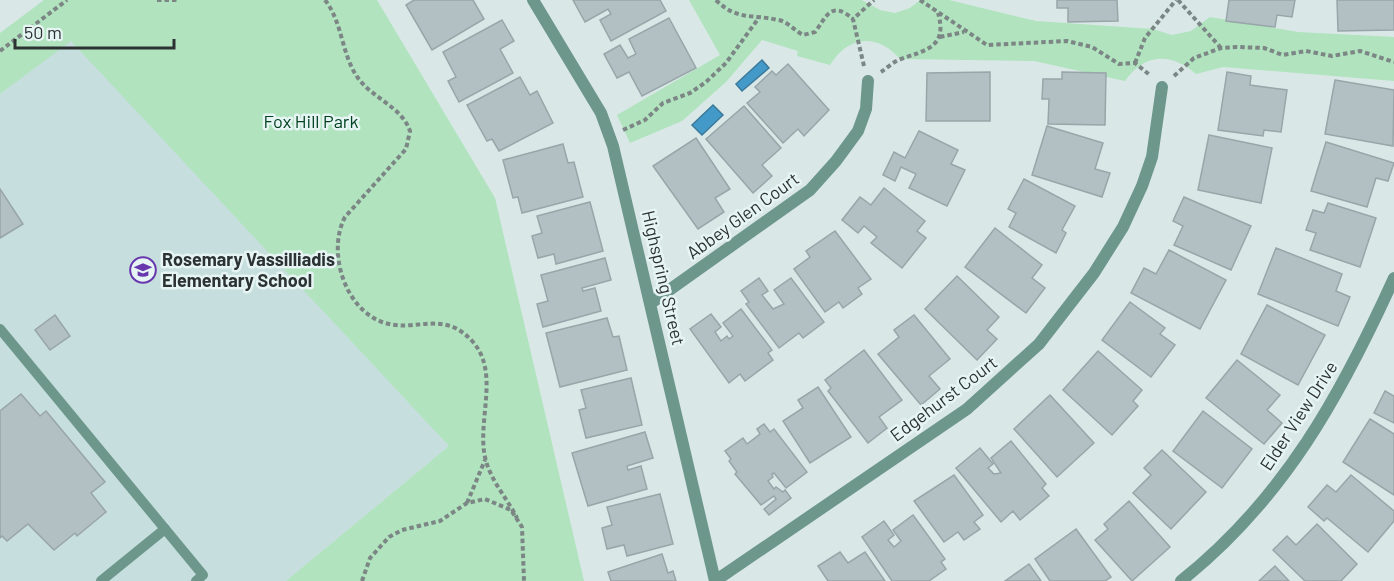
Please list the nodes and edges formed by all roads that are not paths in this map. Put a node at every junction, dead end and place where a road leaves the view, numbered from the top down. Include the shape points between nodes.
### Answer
1 (533, 0) edge
2 (868, 81) road end
3 (1162, 87) road end
4 (1394, 278) edge
5 (651, 303) junction
6 (0, 329) edge
7 (165, 529) junction
8 (101, 581) edge
9 (196, 581) edge
10 (715, 581) edge
11 (1181, 581) edge

1 - 5 street, Highspring Street via 601,113
2 - 5 street, Abbey Glen Court via 866,109 858,131 810,190
3 - 10 street, Edgehurst Court via 1152,157 1123,227 1094,273 1039,344 967,409
4 - 11 street, Elder View Drive via 1331,407 1291,469
5 - 10 street, Highspring Street
6 - 7 lane
7 - 8 lane
7 - 9 lane via 203,575

